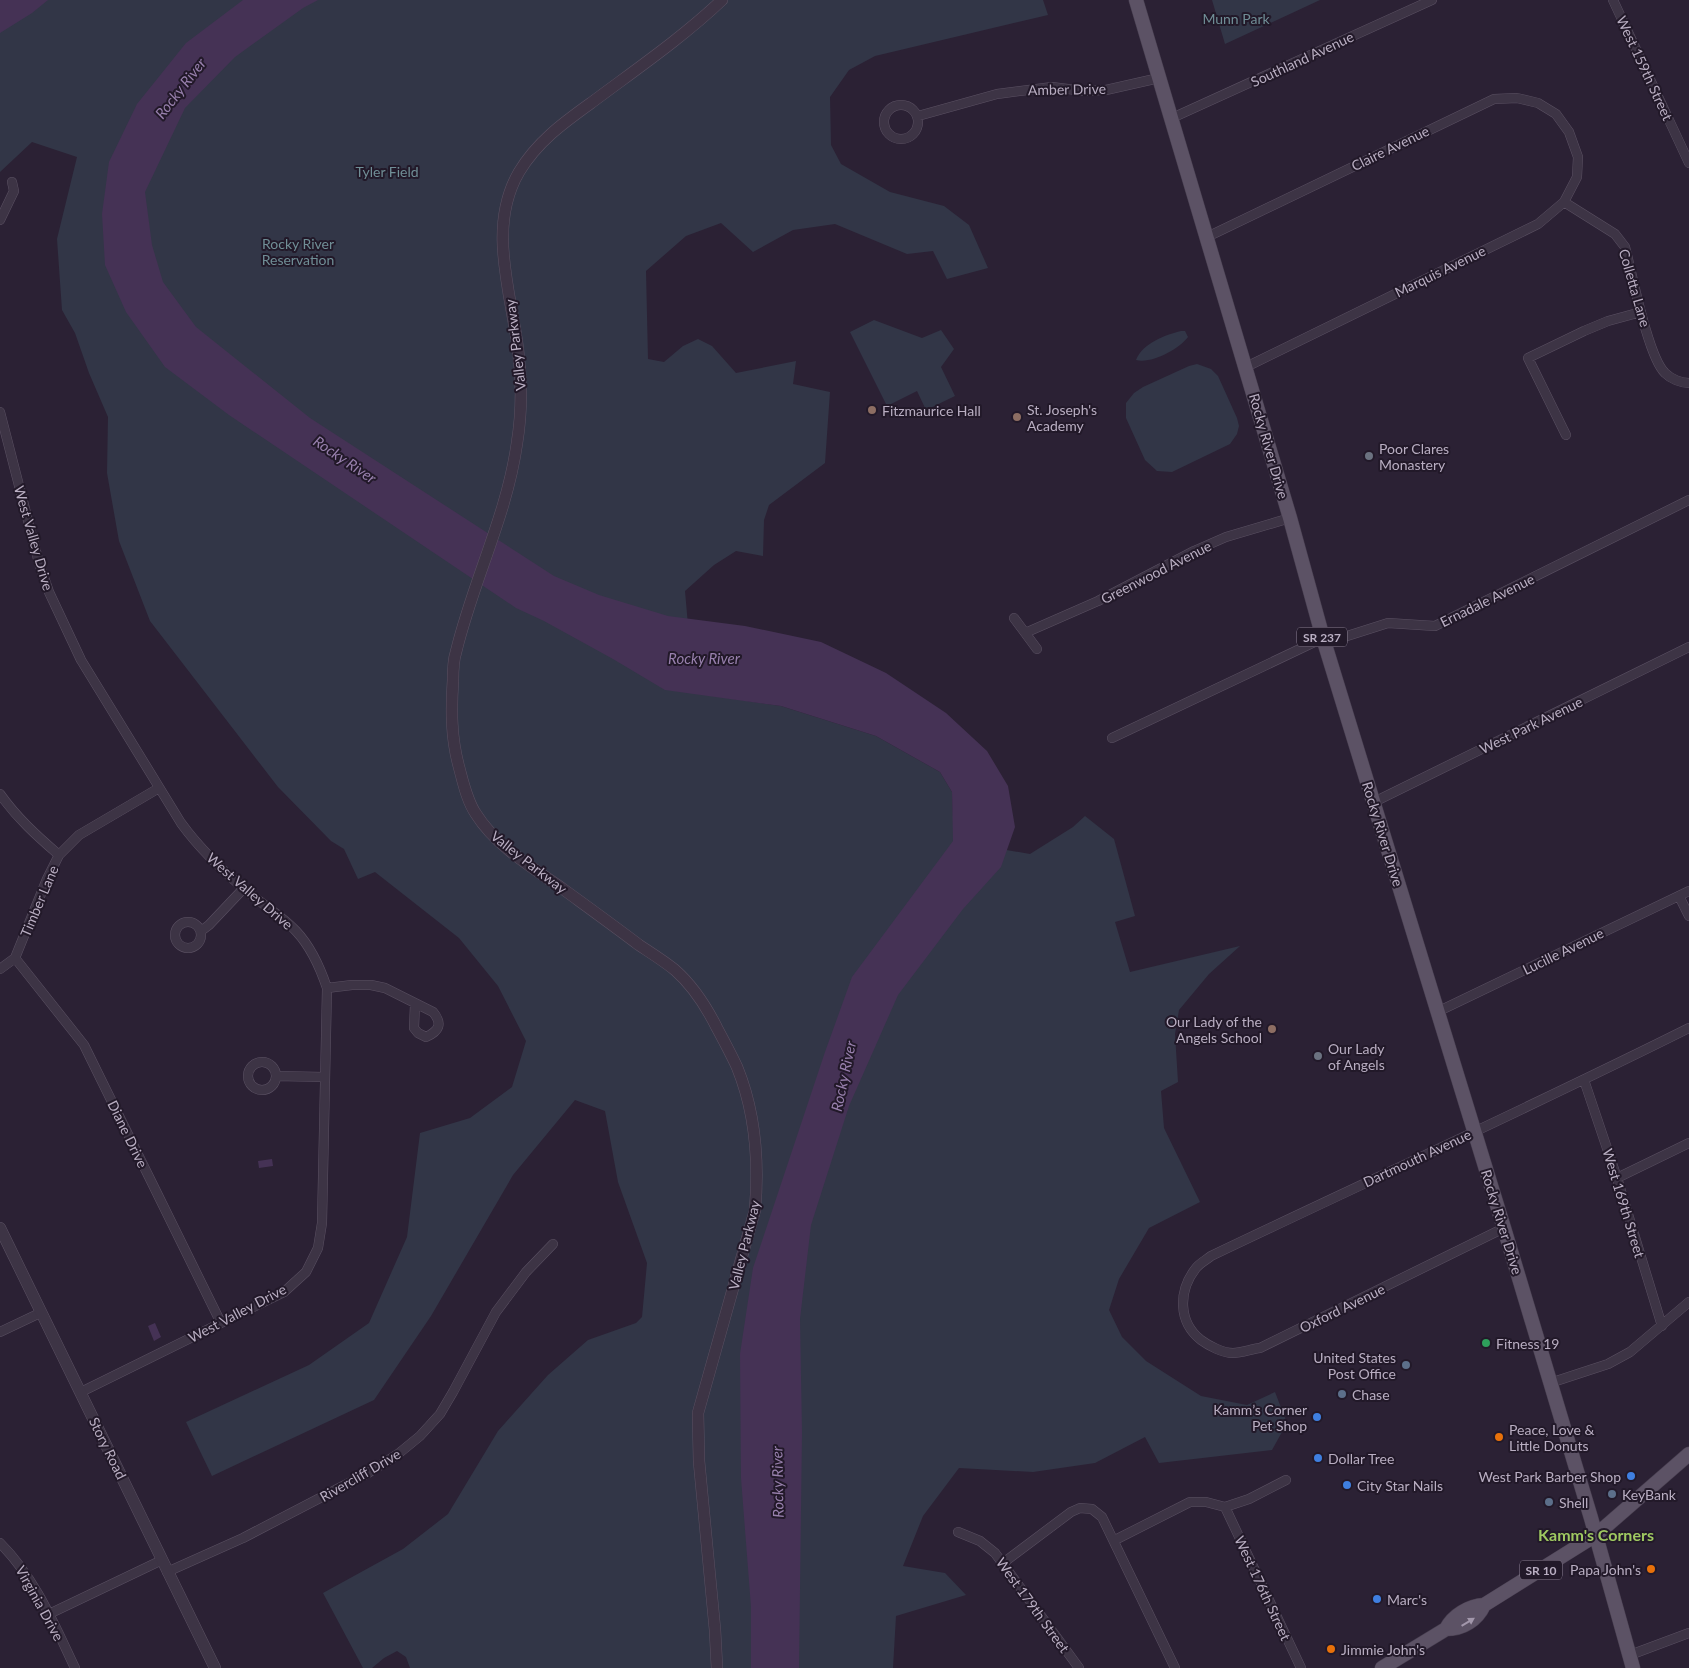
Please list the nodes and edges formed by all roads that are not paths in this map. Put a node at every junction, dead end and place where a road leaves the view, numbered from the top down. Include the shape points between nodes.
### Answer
1 (722, 0) edge
2 (1136, 0) edge
3 (1432, 0) edge
4 (1613, 0) edge
5 (1159, 78) junction
6 (918, 116) dead end
7 (1172, 118) junction
8 (1569, 132) joint
9 (1689, 163) edge
10 (12, 182) dead end
11 (1564, 202) junction
12 (0, 220) edge
13 (1207, 237) junction
14 (1641, 312) junction
15 (1246, 367) junction
16 (1689, 384) edge
17 (0, 412) edge
18 (1566, 435) dead end
19 (1689, 500) edge
20 (1290, 518) junction
21 (1014, 618) dead end
22 (1025, 632) junction
23 (1322, 638) junction
24 (1689, 647) edge
25 (1037, 649) dead end
26 (1112, 738) dead end
27 (159, 788) junction
28 (0, 794) edge
29 (1374, 802) junction
30 (59, 855) junction
31 (244, 888) junction
32 (1689, 891) edge
33 (1679, 896) junction
34 (1689, 916) edge
35 (201, 931) dead end
36 (15, 958) junction
37 (0, 969) edge
38 (326, 988) junction
39 (416, 1004) dead end
40 (1437, 1012) junction
41 (1689, 1028) edge
42 (276, 1076) dead end
43 (325, 1077) junction
44 (1584, 1080) junction
45 (1474, 1131) junction
46 (1689, 1143) edge
47 (1617, 1178) junction
48 (0, 1228) edge
49 (1504, 1228) junction
50 (553, 1244) dead end
51 (1689, 1302) edge
52 (40, 1313) junction
53 (1185, 1318) joint
54 (221, 1323) junction
55 (1662, 1326) junction
56 (0, 1332) edge
57 (1550, 1382) junction
58 (81, 1392) junction
59 (1689, 1454) edge
60 (1286, 1480) dead end
61 (1225, 1507) junction
62 (958, 1532) dead end
63 (1596, 1534) junction
64 (1115, 1540) junction
65 (0, 1543) edge
66 (162, 1560) junction
67 (1003, 1563) junction
68 (168, 1572) junction
69 (49, 1614) junction
70 (1689, 1634) edge
71 (1632, 1662) edge
72 (75, 1668) edge
73 (215, 1668) edge
74 (717, 1668) edge
75 (1079, 1668) edge
76 (1175, 1668) edge
77 (1301, 1668) edge
78 (1382, 1668) edge

1 - 74 street, Valley Parkway via 666,47 558,126 535,149 508,196 502,221 504,260 518,348 521,417 503,504 454,656 451,721 455,753 474,812 493,836 522,859 678,972 707,1008 738,1068 748,1103 756,1147 755,1210 698,1413 699,1462
2 - 5 main road, Rocky River Drive / SR 237
3 - 7 street, Southland Avenue
4 - 9 street, West 159th Street
5 - 6 street, Amber Drive via 1106,90 1052,87 1005,93
5 - 7 main road, Rocky River Drive / SR 237
7 - 13 main road, Rocky River Drive / SR 237
8 - 11 street, Marquis Avenue via 1578,157 1577,177
8 - 13 street, Claire Avenue via 1556,114 1538,104 1517,98 1494,99
10 - 12 street via 14,191
11 - 14 street, Colletta Lane via 1615,234 1625,247
11 - 15 street, Marquis Avenue via 1538,224
13 - 15 main road, Rocky River Drive / SR 237
14 - 16 street, Colletta Lane via 1653,352 1664,373
14 - 18 street via 1608,321 1528,358
15 - 20 main road, Rocky River Drive / SR 237
17 - 27 street, West Valley Drive via 49,592 81,660
19 - 23 street, Ernadale Avenue via 1435,626 1388,623 1344,637
20 - 22 street, Greenwood Avenue via 1226,537 1098,601
20 - 23 main road, Rocky River Drive / SR 237
21 - 22 street
22 - 25 street
23 - 26 street, Ernadale Avenue
23 - 29 main road, Rocky River Drive / SR 237
24 - 29 street, West Park Avenue
27 - 30 street, Timber Lane via 79,835
27 - 31 street, West Valley Drive via 193,839
28 - 30 street via 31,831
29 - 40 main road, Rocky River Drive / SR 237
30 - 36 street, Timber Lane via 46,879
31 - 35 street
31 - 38 street, West Valley Drive via 296,930 320,968
32 - 33 street, Lucille Avenue
33 - 34 street
33 - 40 street, Lucille Avenue
36 - 37 street
36 - 54 street, Diane Drive via 84,1045
38 - 39 street via 371,985 385,988
38 - 43 street, West Valley Drive
40 - 45 main road, Rocky River Drive / SR 237
41 - 44 street, Dartmouth Avenue
42 - 43 street
43 - 54 street, West Valley Drive via 322,1223 318,1248 306,1272 284,1292
44 - 45 street, Dartmouth Avenue
44 - 47 street, West 169th Street
45 - 49 main road, Rocky River Drive / SR 237
45 - 53 street, Dartmouth Avenue via 1211,1256 1197,1267 1187,1283 1182,1301
46 - 47 street
47 - 55 street, West 169th Street
48 - 52 street, Story Road
49 - 53 street, Oxford Avenue via 1260,1348 1232,1353 1208,1346 1193,1334
49 - 57 main road, Rocky River Drive / SR 237
50 - 68 street, Rivercliff Drive via 526,1272 496,1312 440,1414 406,1448 368,1473 243,1538
51 - 55 street
52 - 56 street
52 - 58 street, Story Road
54 - 58 street, West Valley Drive
55 - 57 street via 1630,1352 1608,1364
57 - 63 main road, Rocky River Drive / SR 237
58 - 66 street, Story Road
59 - 63 main road, SR 10
60 - 61 street
61 - 64 street via 1190,1502
61 - 77 street, West 176th Street
62 - 67 street, West 179th Street via 980,1541
63 - 71 main road, Rocky River Drive / SR 237
63 - 78 main road, SR 10 via 1484,1605 1474,1606 1451,1620 1446,1629
64 - 67 street via 1102,1517 1092,1509 1080,1508
64 - 76 street
65 - 69 street, Virginia Drive via 30,1579
66 - 68 street, Story Road
66 - 69 street
67 - 75 street, West 179th Street
68 - 73 street, Story Road
69 - 72 street, Virginia Drive
70 - 71 street

